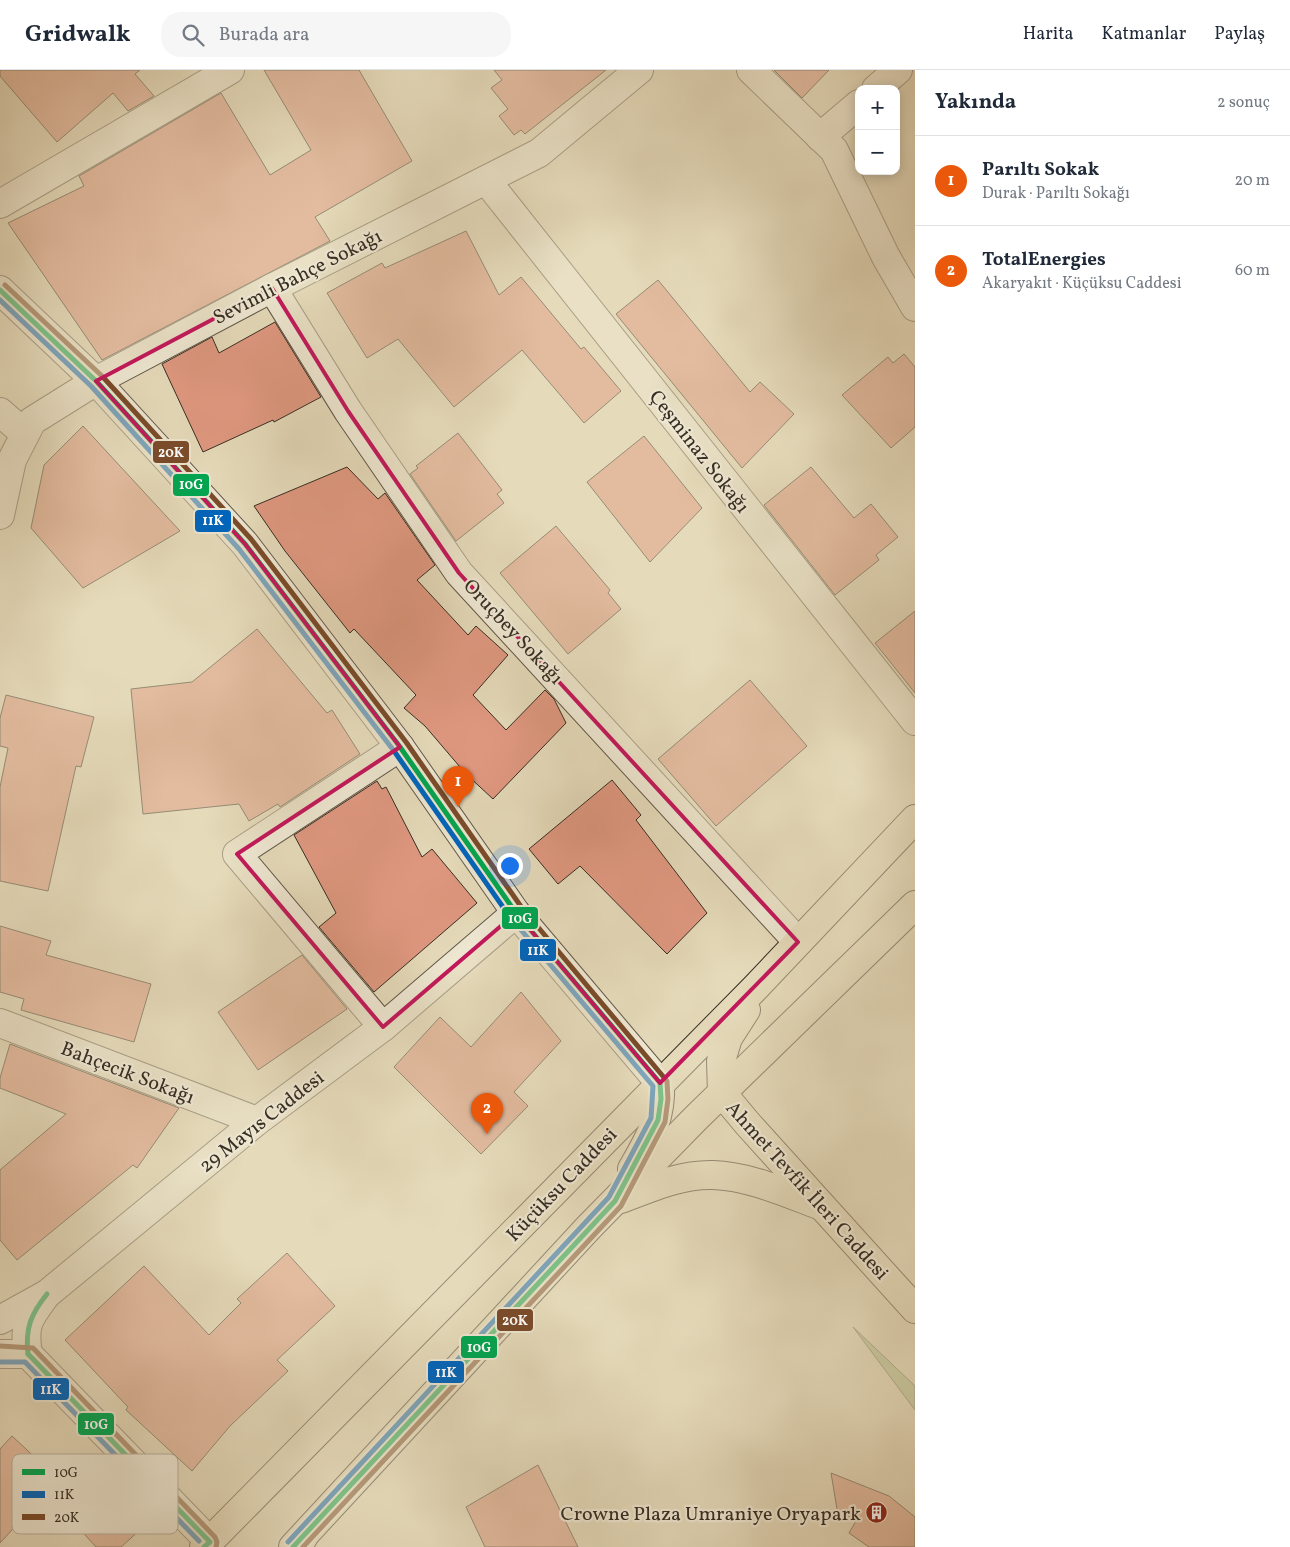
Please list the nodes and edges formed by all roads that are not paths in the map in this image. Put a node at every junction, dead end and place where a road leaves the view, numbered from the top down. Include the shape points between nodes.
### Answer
1 (230, 70) edge
2 (639, 70) edge
3 (751, 70) edge
4 (898, 70) edge
5 (881, 85) edge
6 (855, 107) edge
7 (820, 137) junction
8 (486, 180) junction
9 (0, 204) edge
10 (272, 288) junction
11 (0, 290) edge
12 (915, 307) edge
13 (96, 381) junction
14 (0, 412) edge
15 (25, 434) junction
16 (0, 515) edge
17 (915, 721) edge
18 (400, 747) junction
19 (915, 818) edge
20 (915, 905) edge
21 (516, 913) junction
22 (798, 942) junction
23 (755, 988) junction
24 (0, 1023) edge
25 (383, 1027) junction
26 (660, 1084) junction
27 (722, 1092) junction
28 (257, 1121) junction
29 (614, 1201) junction
30 (821, 1206) junction
31 (47, 1294) junction
32 (915, 1309) edge
33 (0, 1320) edge
34 (0, 1354) edge
35 (28, 1354) junction
36 (122, 1454) edge
37 (178, 1513) edge
38 (207, 1544) edge
39 (298, 1544) edge

1 - 9 street
2 - 8 street, Sevimli Bahçe Sokağı via 539,153
3 - 7 street
4 - 5 street
6 - 7 street
7 - 12 street via 834,150 886,257
8 - 10 street, Sevimli Bahçe Sokağı
8 - 17 street, Çeşminaz Sokağı
10 - 13 street, Sevimli Bahçe Sokağı
10 - 22 street, Oruçbey Sokağı via 348,411 460,573
11 - 13 street
13 - 15 street, Sevimli Bahçe Sokağı via 32,421
13 - 18 street via 245,544
14 - 15 street
15 - 16 street, Sevimli Bahçe Sokağı via 12,460
18 - 21 street
18 - 25 street via 237,854
19 - 22 main road, Küçüksu Caddesi
20 - 27 main road
21 - 25 street, 29 Mayıs Caddesi
21 - 26 street
22 - 23 main road, Küçüksu Caddesi
23 - 26 main road, Küçüksu Caddesi
23 - 27 main road via 745,1014 728,1038 721,1061
24 - 28 street, Bahçecik Sokağı
25 - 28 street, 29 Mayıs Caddesi
26 - 29 main road via 658,1120
26 - 38 main road, Küçüksu Caddesi
27 - 29 main road
27 - 30 main road, Ahmet Tevfik İleri Caddesi
28 - 31 street, 29 Mayıs Caddesi
29 - 30 main road via 669,1181 712,1174 750,1181
29 - 39 main road
30 - 32 main road, Ahmet Tevfik İleri Caddesi
31 - 33 street, 29 Mayıs Caddesi
31 - 35 street via 29,1318 25,1339
34 - 35 street
35 - 36 street
37 - 38 street

